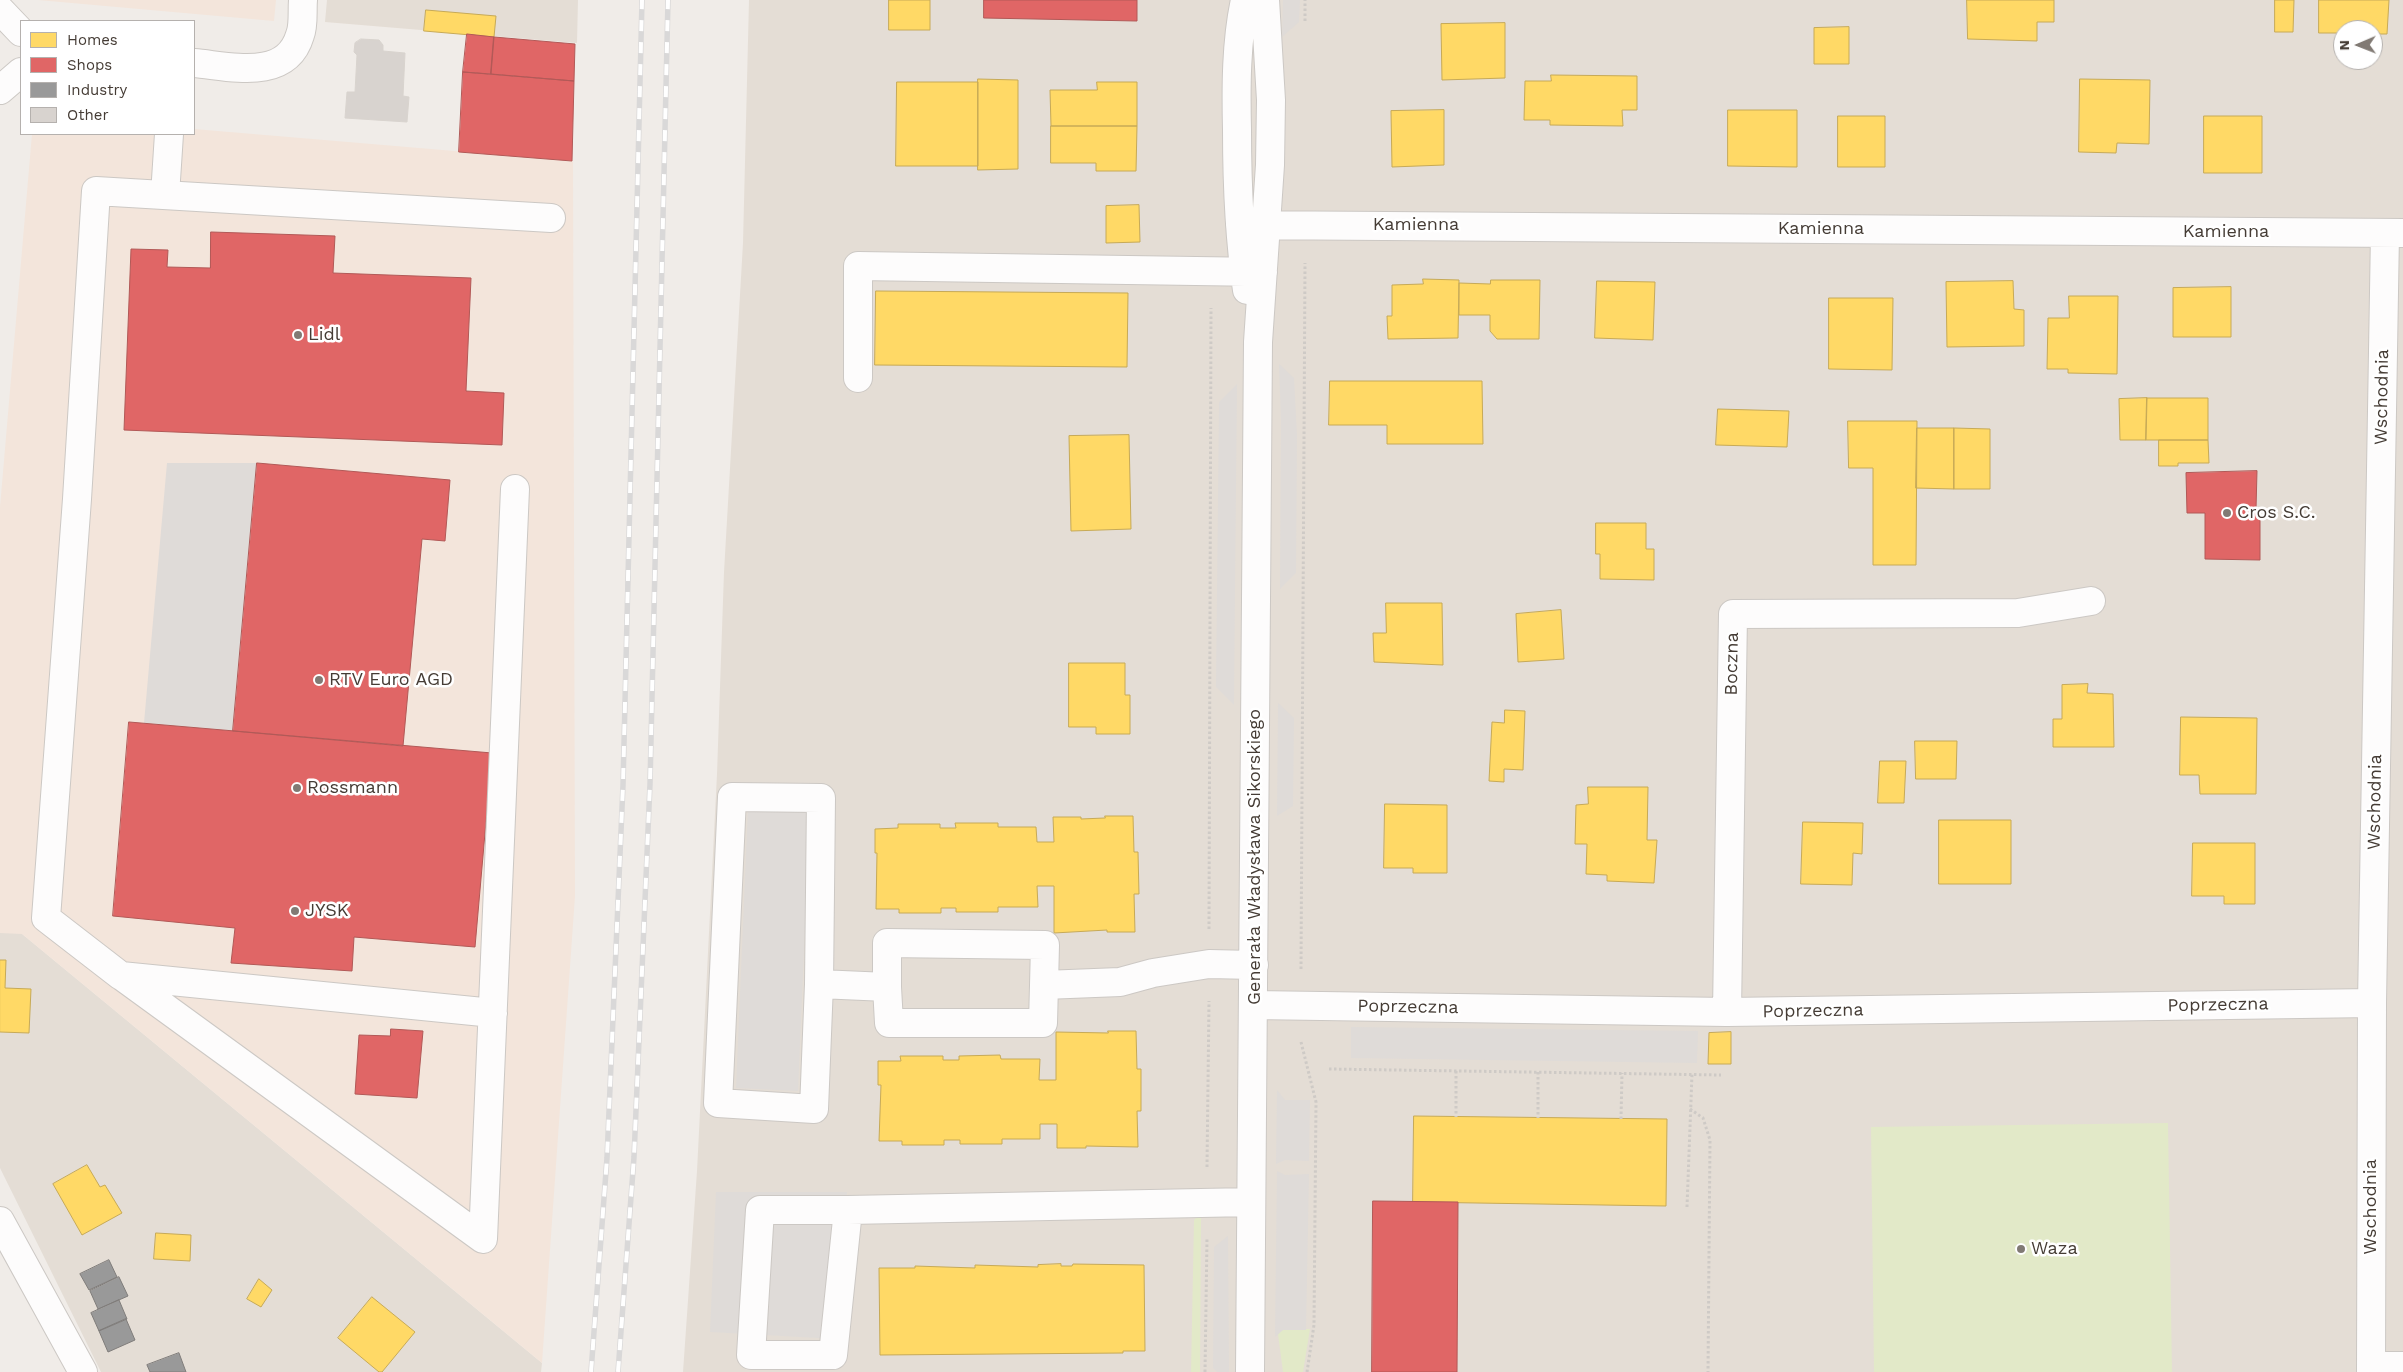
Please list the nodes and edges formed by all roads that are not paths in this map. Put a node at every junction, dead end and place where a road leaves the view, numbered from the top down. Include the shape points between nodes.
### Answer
1 (303, 0) edge
2 (1245, 0) edge
3 (1265, 0) edge
4 (0, 10) edge
5 (20, 31) edge
6 (195, 63) edge
7 (20, 73) edge
8 (0, 90) edge
9 (169, 135) edge
10 (165, 195) junction
11 (551, 218) dead end
12 (1240, 225) junction
13 (1266, 225) junction
14 (2394, 233) edge
15 (1254, 272) junction
16 (858, 378) dead end
17 (515, 489) dead end
18 (2091, 601) dead end
19 (1254, 965) junction
20 (121, 976) junction
21 (819, 984) junction
22 (1044, 985) junction
23 (887, 986) junction
24 (2372, 1003) junction
25 (1254, 1005) junction
26 (1727, 1012) junction
27 (492, 1013) junction
28 (1251, 1202) junction
29 (848, 1210) junction
30 (0, 1221) edge
31 (2403, 1366) edge
32 (2371, 1369) edge
33 (82, 1372) edge
34 (1250, 1372) edge

1 - 6 street via 301,33 295,48 282,60 268,67 251,68
2 - 12 street, Generała Władysława Sikorskiego via 1236,100
3 - 13 street, Generała Władysława Sikorskiego via 1270,100
4 - 5 street
7 - 8 street
9 - 10 street
10 - 11 street
10 - 20 street via 96,191 46,918
12 - 13 street, Kamienna
12 - 15 street, Generała Władysława Sikorskiego
13 - 14 street, Kamienna
13 - 15 street, Generała Władysława Sikorskiego
14 - 24 street, Wschodnia
15 - 16 street via 858,266
15 - 19 street, Generała Władysława Sikorskiego via 1258,342
17 - 27 street
18 - 26 street, Boczna via 2018,613 1733,614
19 - 22 street via 1209,964 1120,982
19 - 25 street, Generała Władysława Sikorskiego
20 - 27 street
20 - 27 street via 483,1238
21 - 21 street via 814,1110 718,1103 732,796 821,798
21 - 23 street
22 - 23 street via 1043,1023 889,1023
22 - 23 street via 1045,945 887,943
24 - 26 street, Poprzeczna
24 - 32 street, Wschodnia
25 - 26 street, Poprzeczna
25 - 28 street, Generała Władysława Sikorskiego
28 - 29 street
28 - 34 street, Generała Władysława Sikorskiego
29 - 29 street via 760,1210 751,1355 833,1355
30 - 33 street
31 - 32 street

